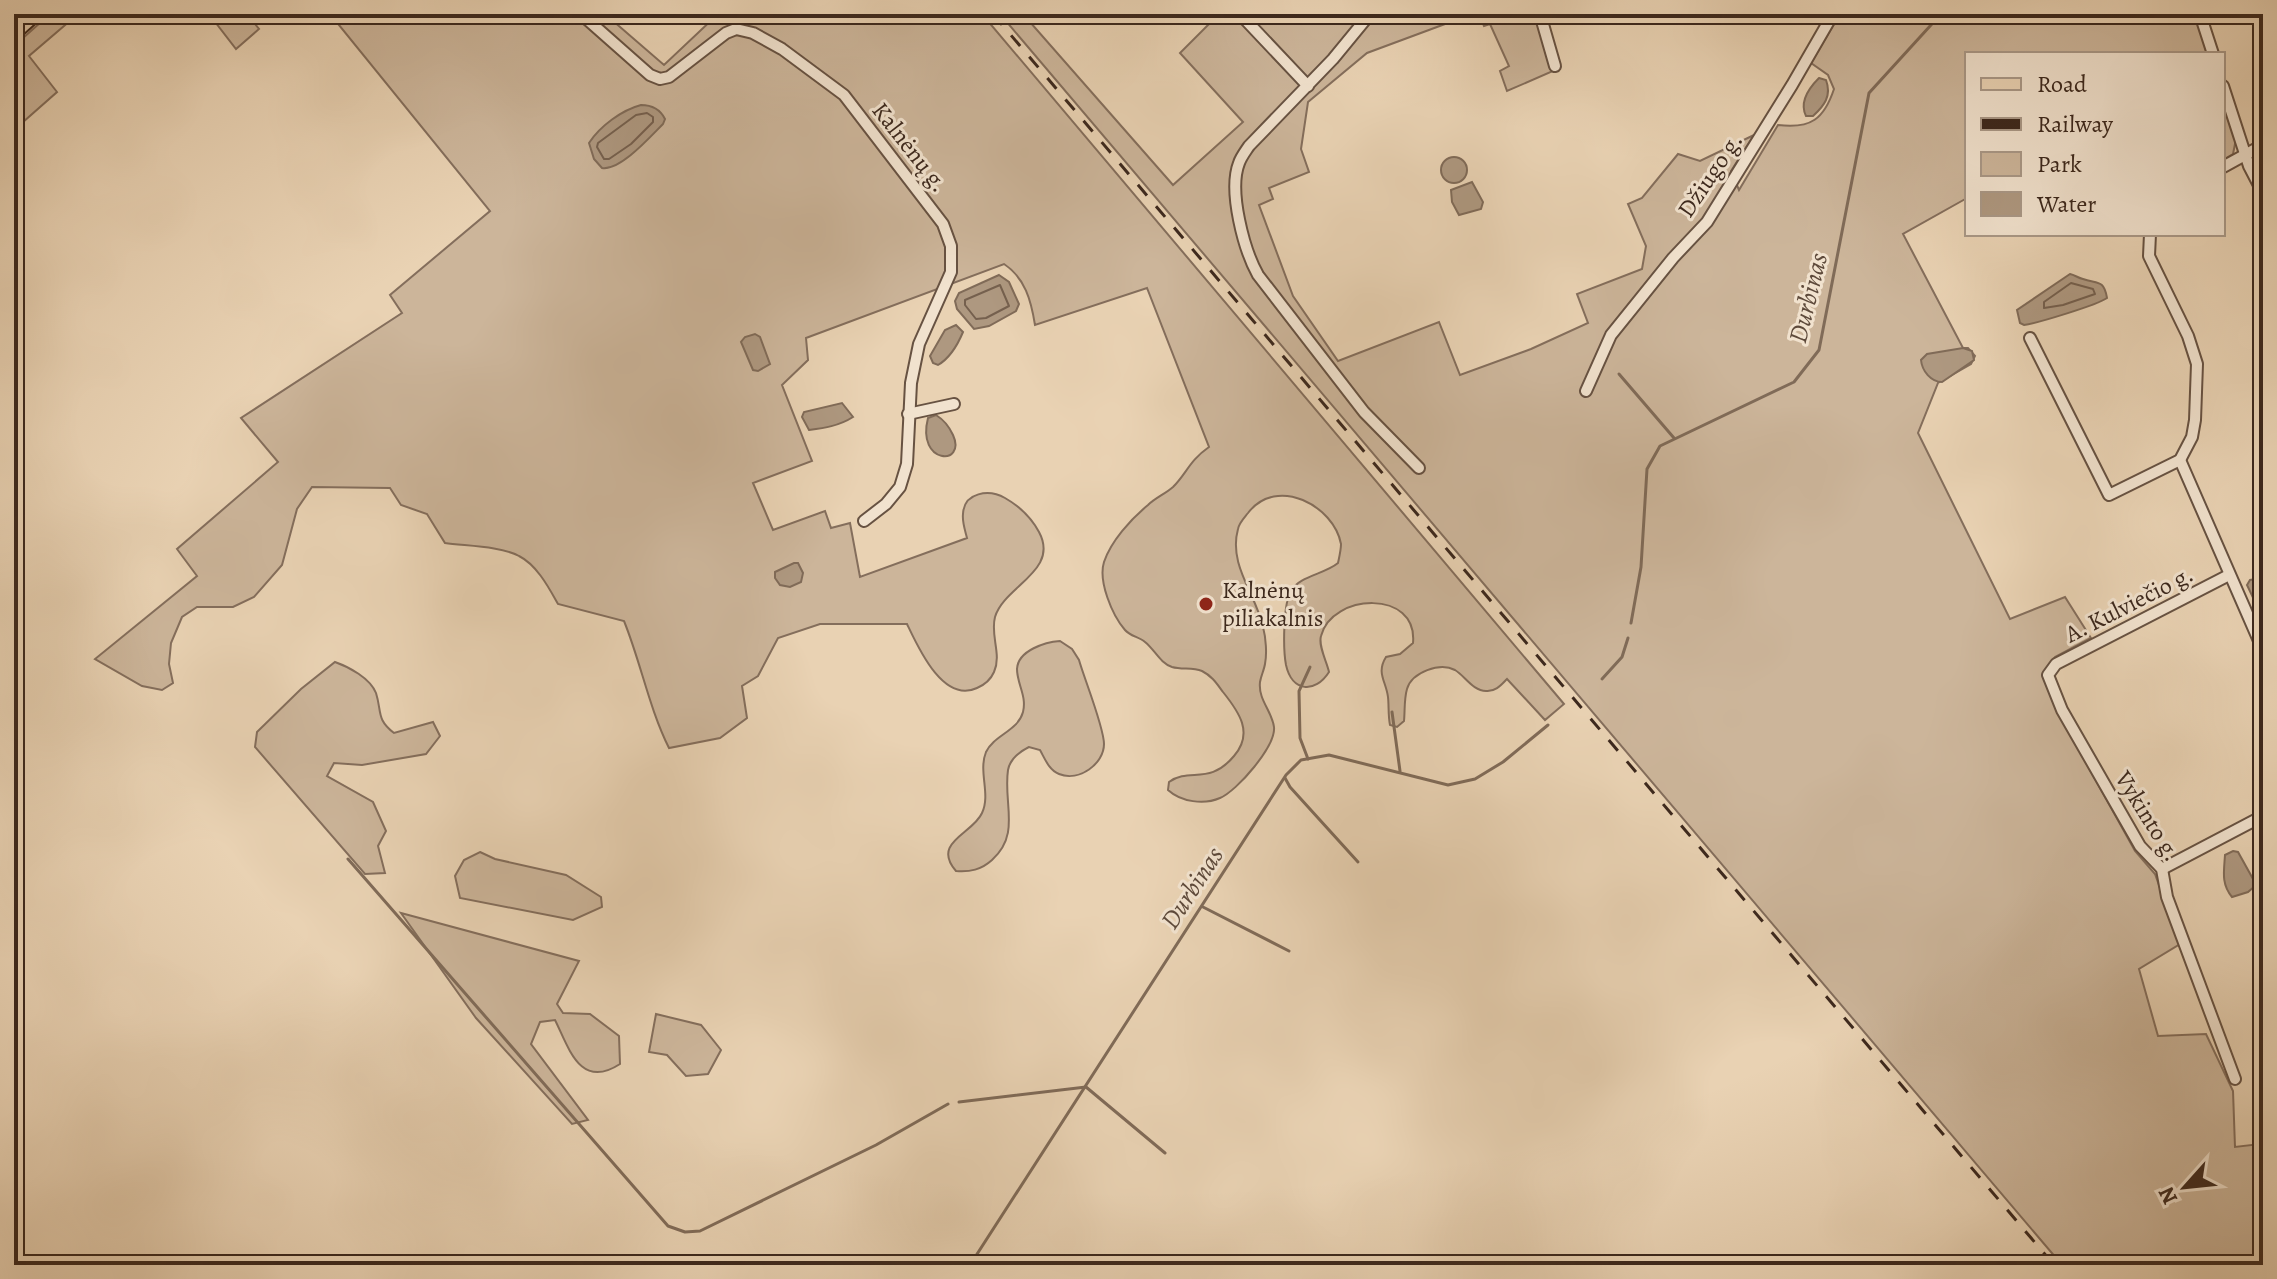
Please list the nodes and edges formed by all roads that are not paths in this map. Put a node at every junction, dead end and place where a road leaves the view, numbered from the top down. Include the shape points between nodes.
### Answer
1 (33, 14) edge
2 (581, 14) edge
3 (1240, 14) edge
4 (1370, 14) edge
5 (1833, 14) edge
6 (2200, 14) edge
7 (1543, 15) edge
8 (14, 31) edge
9 (2212, 52) edge
10 (1555, 66) dead end
11 (1308, 86) junction
12 (2225, 92) edge
13 (2263, 145) edge
14 (2245, 154) junction
15 (2225, 166) edge
16 (2263, 193) edge
17 (2150, 236) edge
18 (2030, 338) dead end
19 (1586, 391) dead end
20 (954, 404) dead end
21 (908, 414) junction
22 (2180, 460) junction
23 (1419, 468) dead end
24 (864, 521) dead end
25 (2229, 575) junction
26 (2263, 650) edge
27 (2050, 670) joint
28 (2263, 816) edge
29 (2162, 869) junction
30 (2235, 1079) dead end

1 - 8 main road
2 - 21 street, Kalnėnų g. via 660,79 736,29 782,49 844,95 927,200 951,246 951,272 919,344
3 - 11 street
4 - 11 street
5 - 19 street, Džiugo g. via 1707,222 1611,335
6 - 9 street
7 - 10 street
11 - 23 street via 1239,162 1236,191 1249,259 1364,412
12 - 14 street
13 - 14 street
14 - 15 street
14 - 16 street
17 - 22 street via 2149,256 2197,364 2192,437
18 - 22 street via 2109,495
20 - 21 street
21 - 24 street, Kalnėnų g. via 907,464 900,487
22 - 25 street
25 - 26 street
25 - 27 street, A. Kulviečio g.
27 - 29 street, Vykinto g. via 2062,710 2140,846
28 - 29 street
29 - 30 street, Vykinto g. via 2167,897

